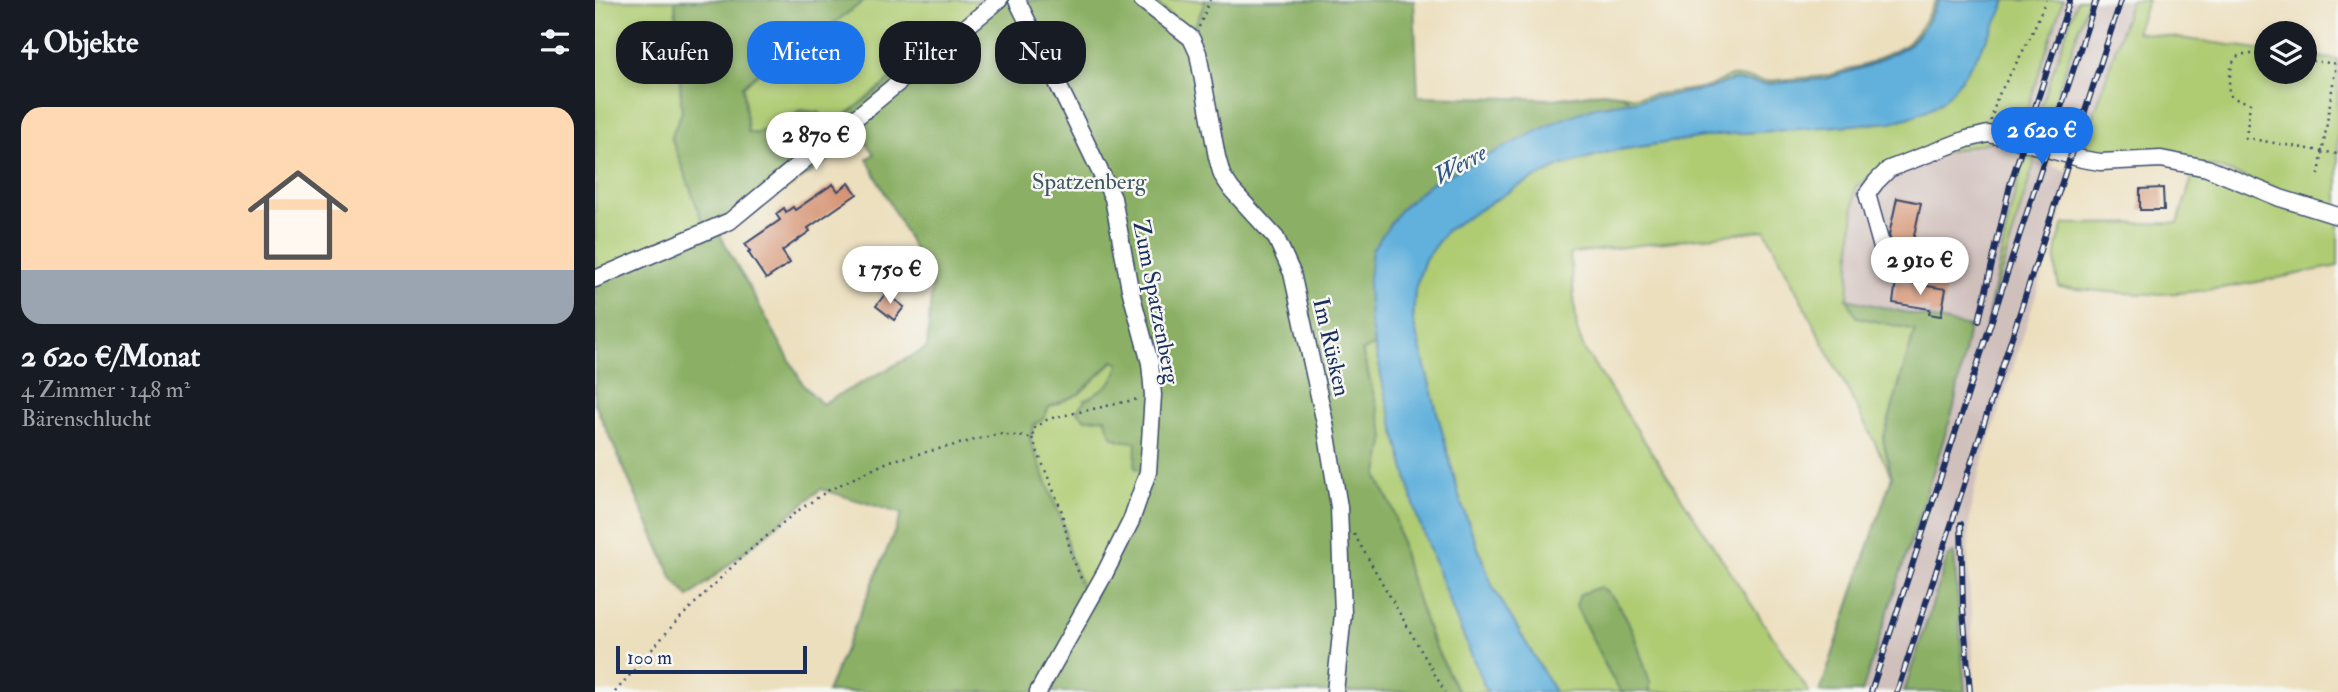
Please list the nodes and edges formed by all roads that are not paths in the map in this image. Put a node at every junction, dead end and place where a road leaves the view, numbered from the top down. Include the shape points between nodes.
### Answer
1 (999, 0) edge
2 (1017, 0) edge
3 (1142, 0) edge
4 (2338, 216) edge
5 (1884, 255) dead end
6 (595, 279) edge
7 (1038, 692) edge
8 (1335, 692) edge

1 - 6 street via 730,221
2 - 7 street, Zum Spatzenberg via 1113,198 1153,395 1148,472 1131,521
3 - 8 street, Im Rüsken via 1191,38 1222,174 1276,239 1292,273 1339,506 1343,614
4 - 5 street via 2207,168 2161,159 2100,162 1988,134 1889,169 1876,182 1867,194

